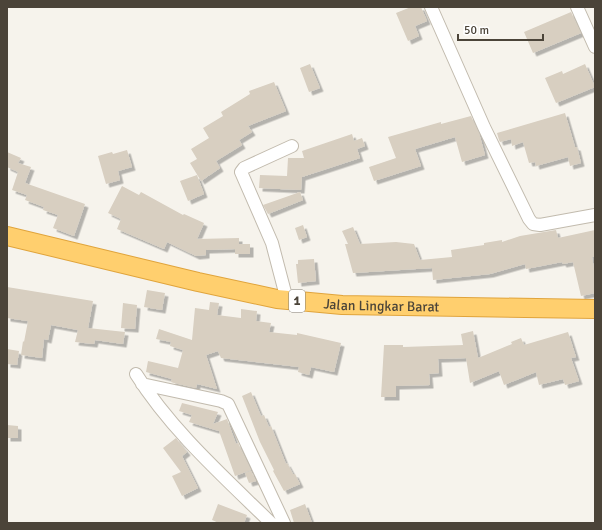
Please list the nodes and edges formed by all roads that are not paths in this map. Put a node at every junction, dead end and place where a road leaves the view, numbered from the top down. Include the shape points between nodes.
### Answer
1 (431, 7) edge
2 (577, 7) edge
3 (595, 47) edge
4 (292, 146) dead end
5 (595, 214) edge
6 (7, 236) edge
7 (287, 300) junction
8 (595, 309) edge
9 (271, 523) edge
10 (284, 523) edge

1 - 5 street via 484,127 529,219 533,224 540,225
2 - 3 street
4 - 7 street via 244,168 241,172 272,243
6 - 7 highway, Jalan Lingkar Barat / 1 via 190,280
7 - 8 highway, Jalan Lingkar Barat / 1 via 342,305
9 - 10 street via 192,444 151,397 139,379 228,404

